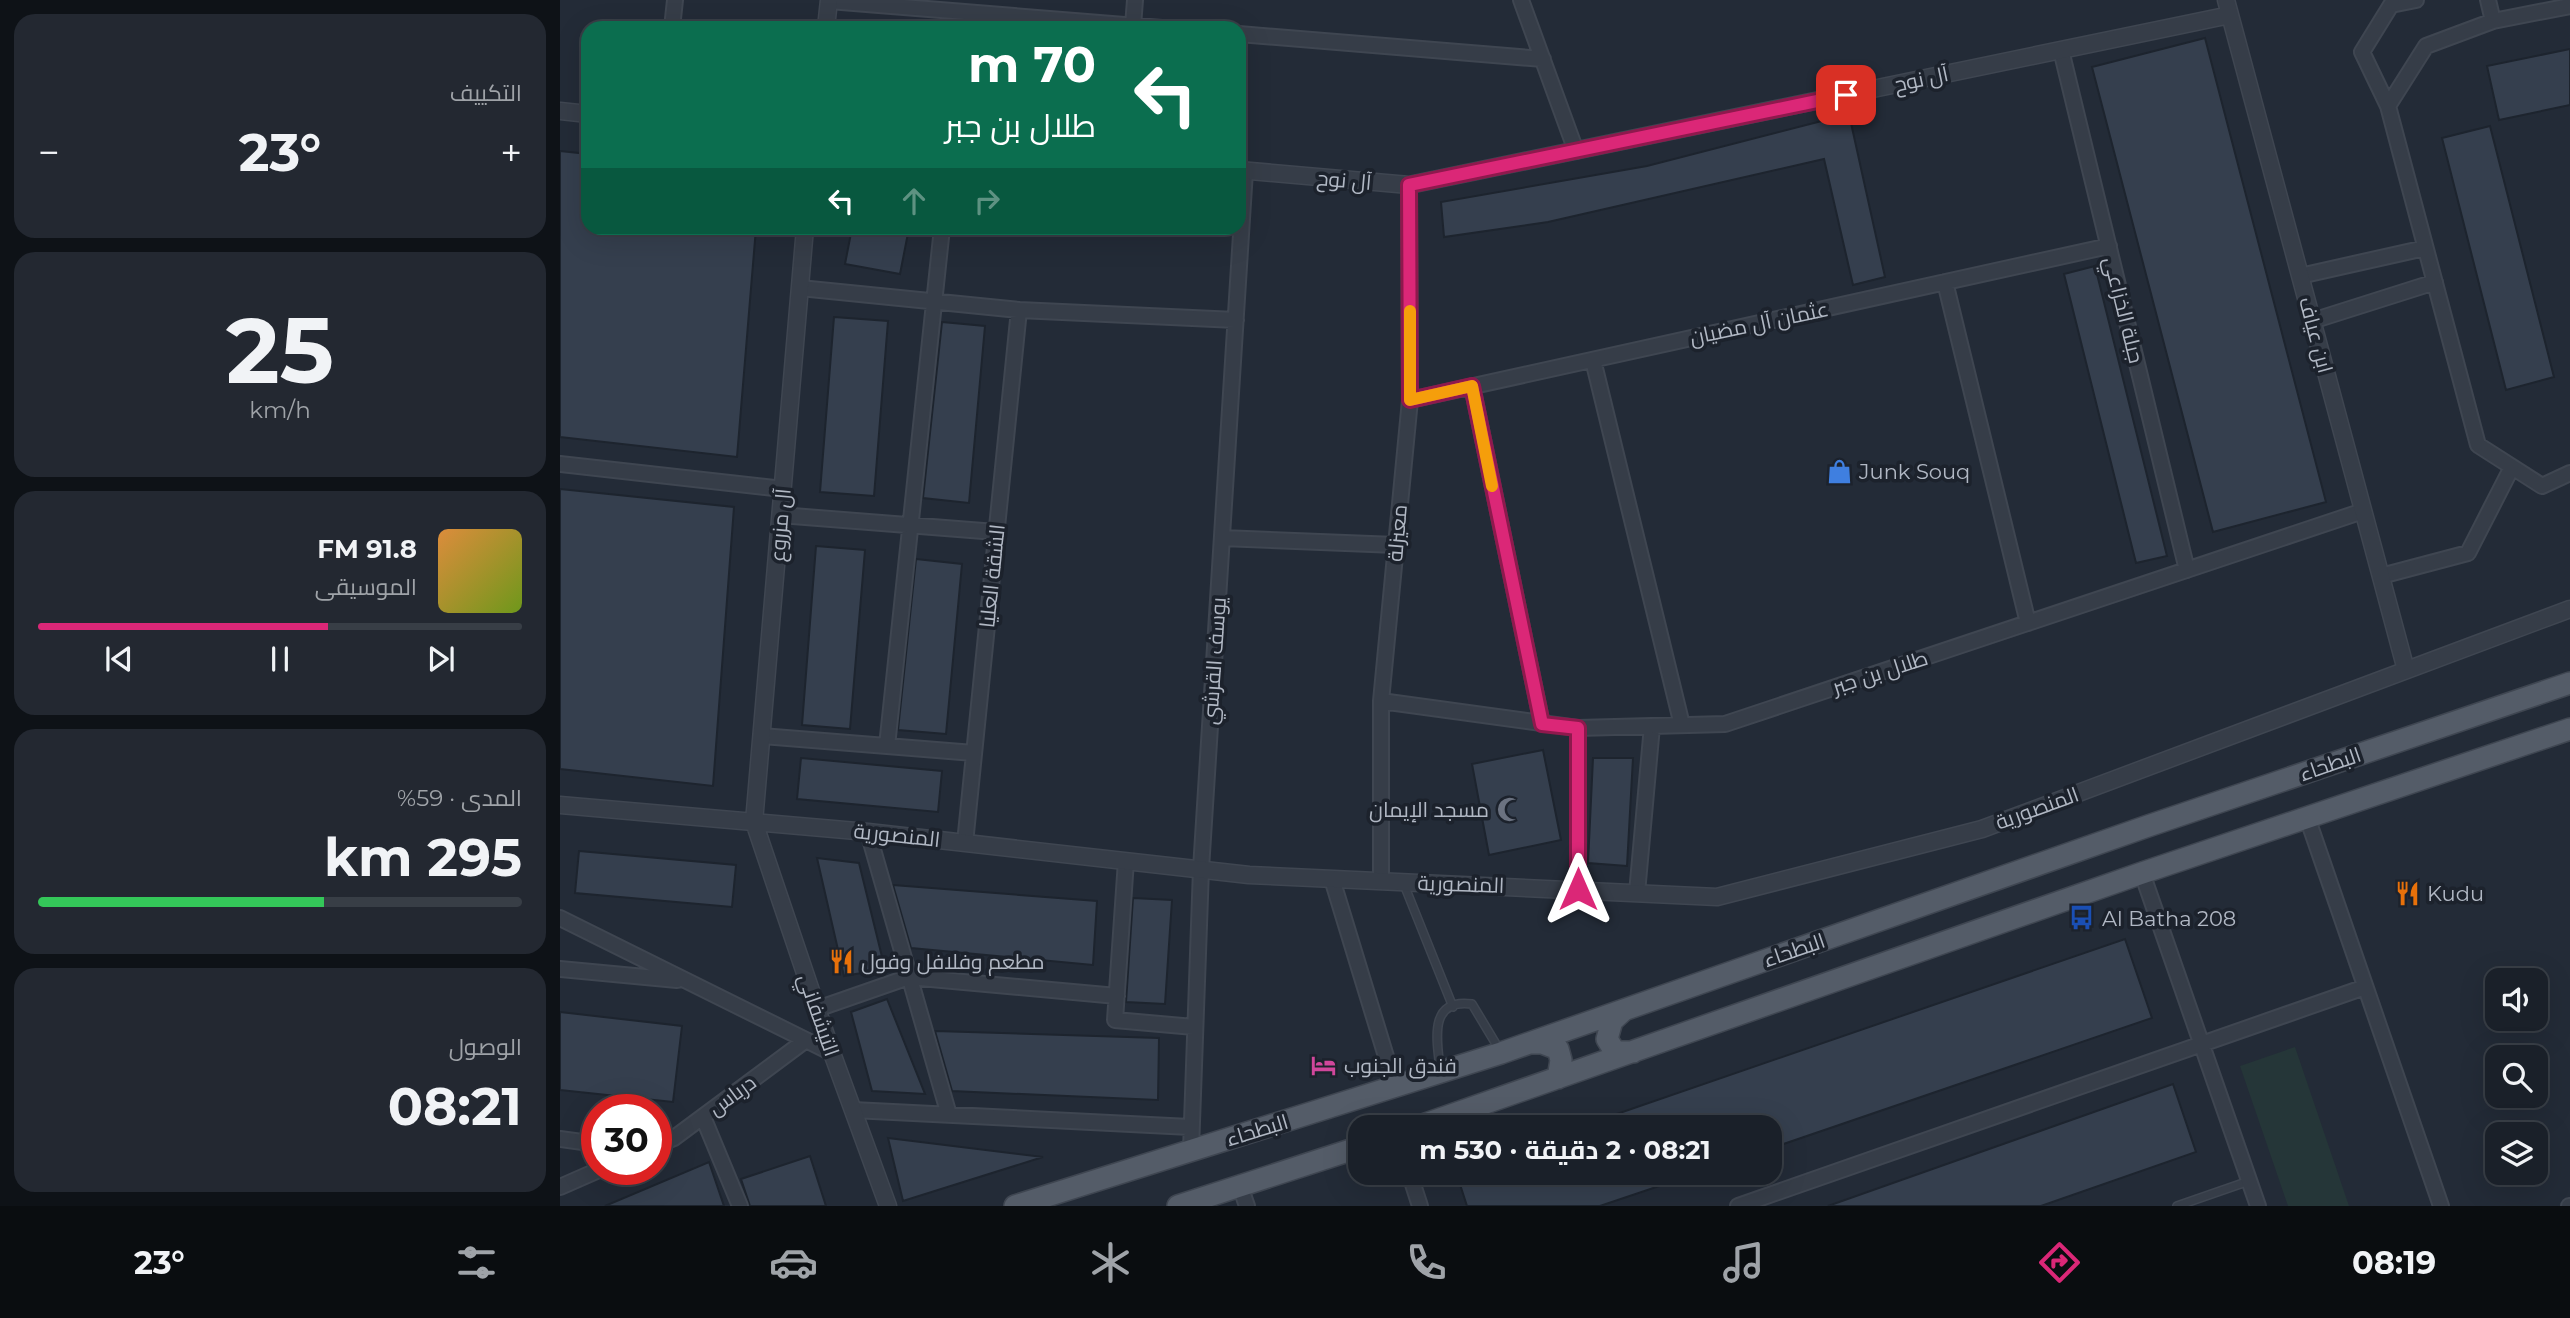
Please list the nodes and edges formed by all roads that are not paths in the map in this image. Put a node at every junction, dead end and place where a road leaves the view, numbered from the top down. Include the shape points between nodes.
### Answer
1 (675, 0) edge
2 (829, 0) edge
3 (1135, 0) edge
4 (1521, 0) edge
5 (2416, 0) edge
6 (2488, 0) edge
7 (2570, 6) edge
8 (980, 7) edge
9 (2228, 8) edge
10 (673, 21) edge
11 (827, 21) edge
12 (1093, 21) edge
13 (1133, 21) edge
14 (2493, 21) junction
15 (1246, 35) edge
16 (2061, 50) junction
17 (1543, 59) junction
18 (2388, 106) junction
19 (560, 111) edge
20 (581, 113) edge
21 (1576, 151) junction
22 (1246, 171) edge
23 (1409, 185) junction
24 (804, 235) edge
25 (941, 235) edge
26 (1239, 235) edge
27 (2109, 246) junction
28 (2426, 248) junction
29 (2300, 276) junction
30 (1945, 282) junction
31 (2435, 282) junction
32 (800, 288) junction
33 (935, 301) junction
34 (1019, 310) junction
35 (1236, 320) junction
36 (2312, 321) junction
37 (1592, 360) junction
38 (1472, 386) junction
39 (1410, 400) junction
40 (560, 464) edge
41 (2512, 467) junction
42 (2570, 473) edge
43 (783, 489) junction
44 (2363, 511) junction
45 (780, 515) junction
46 (911, 524) junction
47 (996, 532) junction
48 (1222, 538) junction
49 (1396, 545) junction
50 (2187, 570) junction
51 (2381, 576) junction
52 (2570, 609) edge
53 (2028, 623) junction
54 (2406, 670) junction
55 (2570, 683) edge
56 (1381, 701) junction
57 (1542, 724) junction
58 (1682, 725) junction
59 (1652, 726) junction
60 (1578, 728) junction
61 (2570, 729) edge
62 (761, 736) junction
63 (887, 746) junction
64 (974, 754) junction
65 (560, 805) edge
66 (2307, 817) junction
67 (754, 822) junction
68 (867, 832) junction
69 (965, 843) junction
70 (1126, 861) junction
71 (1201, 869) junction
72 (2142, 873) junction
73 (1332, 879) junction
74 (1381, 881) junction
75 (1402, 882) junction
76 (1578, 889) junction
77 (1637, 893) junction
78 (560, 918) edge
79 (560, 969) edge
80 (909, 977) junction
81 (687, 981) junction
82 (2365, 987) junction
83 (1117, 996) junction
84 (1453, 1006) junction
85 (1629, 1008) junction
86 (817, 1009) junction
87 (1194, 1027) junction
88 (806, 1041) junction
89 (2201, 1042) junction
90 (1530, 1043) junction
91 (1633, 1052) junction
92 (1501, 1053) junction
93 (832, 1054) junction
94 (1441, 1072) junction
95 (1558, 1078) junction
96 (1395, 1086) junction
97 (853, 1110) junction
98 (948, 1115) junction
99 (1452, 1115) edge
100 (703, 1117) junction
101 (1190, 1127) junction
102 (560, 1139) edge
103 (672, 1139) edge
104 (581, 1141) edge
105 (1191, 1150) junction
106 (1348, 1152) edge
107 (581, 1178) edge
108 (2249, 1180) junction
109 (1413, 1185) edge
110 (560, 1187) edge
111 (1243, 1196) edge
112 (740, 1206) edge
113 (888, 1206) edge
114 (1015, 1206) edge
115 (1178, 1206) edge
116 (1420, 1206) edge
117 (1738, 1206) edge
118 (2177, 1206) edge
119 (2258, 1206) edge
120 (2441, 1206) edge

1 - 10 street
2 - 8 street
2 - 11 street
3 - 13 street
4 - 17 street
5 - 18 street via 2391,5 2361,52
6 - 14 street
7 - 14 street
8 - 12 street
9 - 16 street, آل نوح
9 - 29 street, ابن عياف
14 - 18 street via 2426,46
15 - 17 street
16 - 21 street, آل نوح
16 - 27 street, جبلة الخزاعي
17 - 21 street
18 - 28 street
19 - 20 street
21 - 23 street, آل نوح
22 - 23 street, آل نوح
23 - 39 street, معيزلة
24 - 32 street, آل مزروع
25 - 33 street
26 - 35 street, يوسف القرشي
27 - 30 street, عثمان آل مضيان
27 - 50 street, جبلة الخزاعي
28 - 29 street
28 - 31 street
29 - 36 street, ابن عياف
30 - 37 street, عثمان آل مضيان
30 - 53 street
31 - 36 street
31 - 41 street via 2478,445
32 - 33 street
32 - 43 street, آل مزروع
33 - 34 street
33 - 46 street
34 - 35 street
34 - 47 street, الشقة العليا
35 - 48 street, يوسف القرشي
36 - 44 street, ابن عياف
37 - 38 street, عثمان آل مضيان
37 - 58 street
38 - 39 street, عثمان آل مضيان
38 - 57 street
39 - 49 street, معيزلة
40 - 43 street
41 - 42 street via 2542,486
41 - 51 street via 2468,553
43 - 45 street, آل مزروع
44 - 50 street, طلال بن جبر
44 - 51 street, ابن عياف
45 - 46 street
45 - 62 street, آل مزروع
46 - 47 street
46 - 63 street
47 - 64 street, الشقة العليا
48 - 49 street
48 - 71 street, يوسف القرشي
49 - 56 street, معيزلة
50 - 53 street, طلال بن جبر
51 - 54 street, ابن عياف
52 - 54 street, المنصورية
53 - 58 street, طلال بن جبر via 1725,724
54 - 77 street, المنصورية via 1982,829 1717,897
55 - 85 main road, البطحاء
56 - 57 street, طلال بن جبر
56 - 74 street, معيزلة
57 - 60 street, طلال بن جبر
58 - 59 street, طلال بن جبر
59 - 60 street, طلال بن جبر
59 - 77 street
60 - 76 street
61 - 66 main road, البطحاء
62 - 63 street
62 - 67 street, آل مزروع
63 - 64 street
64 - 69 street, الشقة العليا
65 - 67 street, المنصورية
66 - 72 main road, البطحاء
66 - 82 street
67 - 68 street, المنصورية
67 - 86 street, التيشفاني
68 - 69 street, المنصورية
68 - 80 street
69 - 70 street, المنصورية
70 - 71 street, المنصورية
70 - 83 street
71 - 73 street, المنصورية
71 - 87 street, يوسف القرشي
72 - 89 street
72 - 91 main road, البطحاء
73 - 74 street, المنصورية
73 - 96 street
74 - 75 street, المنصورية
75 - 76 street, المنصورية
75 - 84 lane
76 - 77 street, المنصورية
78 - 81 street
79 - 81 street
80 - 83 street
80 - 86 street
80 - 98 street
81 - 88 street
82 - 89 street
82 - 120 street
83 - 87 street via 1115,1020
84 - 92 lane via 1472,1004
84 - 94 lane via 1436,1027
85 - 90 main road, البطحاء
85 - 91 main road via 1612,1021 1607,1039 1615,1052
86 - 93 street, التيشفاني
87 - 101 street, يوسف القرشي
88 - 93 street
88 - 100 street, درباس
89 - 108 street
89 - 117 street
90 - 92 main road, البطحاء
90 - 95 main road via 1558,1049 1562,1060
91 - 95 main road, البطحاء
92 - 94 main road, البطحاء
93 - 97 street, التيشفاني
94 - 96 main road, البطحاء
95 - 99 main road, البطحاء
96 - 105 main road, البطحاء
97 - 98 street
97 - 113 street, التيشفاني
98 - 101 street
100 - 103 street, درباس
100 - 112 street
101 - 105 street, يوسف القرشي
102 - 104 street
105 - 114 main road, البطحاء
106 - 111 main road
107 - 110 street
108 - 118 lane
108 - 119 street
109 - 116 street
111 - 115 main road

